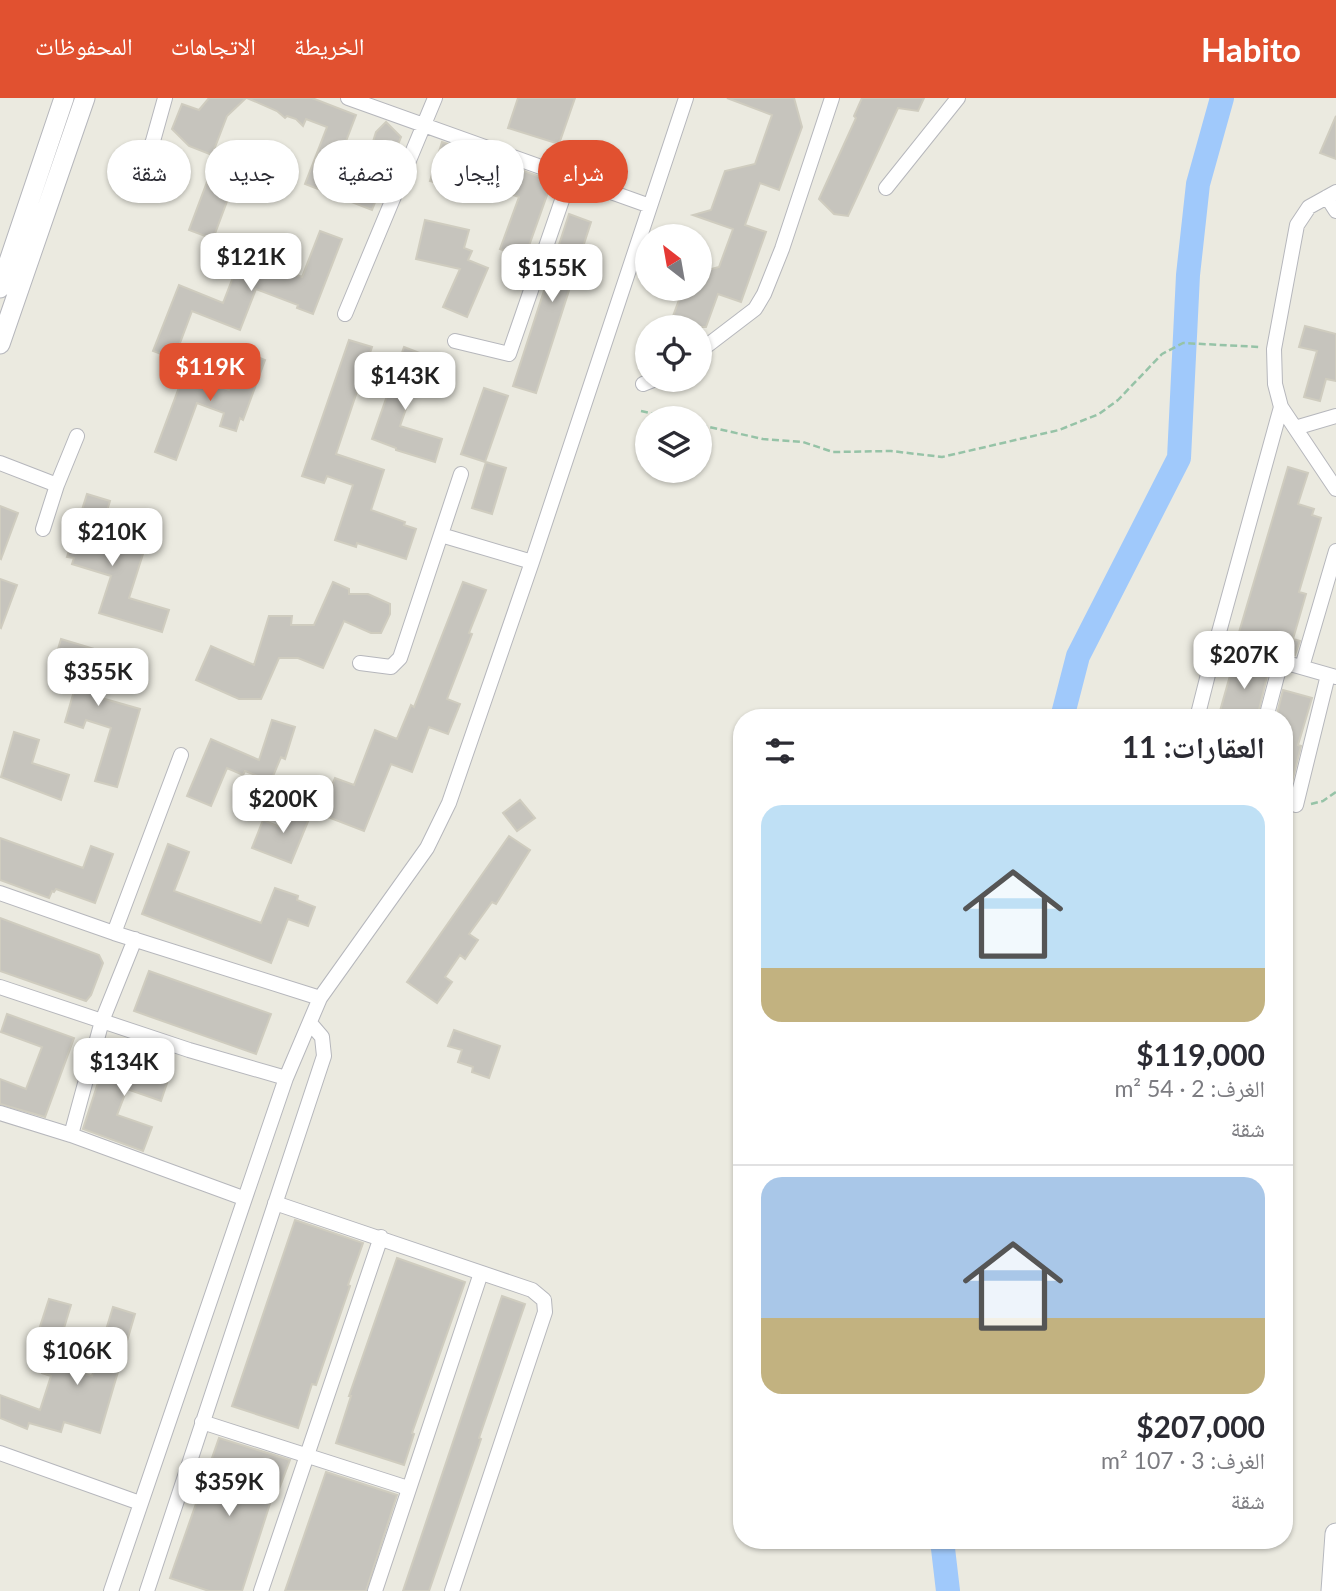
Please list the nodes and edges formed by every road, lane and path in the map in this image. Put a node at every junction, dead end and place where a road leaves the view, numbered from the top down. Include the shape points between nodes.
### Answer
1 (64, 98) edge
2 (85, 98) edge
3 (165, 98) edge
4 (348, 98) edge
5 (435, 98) edge
6 (686, 98) edge
7 (832, 98) edge
8 (958, 98) edge
9 (425, 124) junction
10 (153, 140) edge
11 (538, 165) edge
12 (886, 188) dead end
13 (1332, 194) edge
14 (628, 198) edge
15 (561, 203) edge
16 (650, 206) junction
17 (1336, 211) edge
18 (0, 288) edge
19 (345, 314) dead end
20 (455, 341) dead end
21 (712, 342) edge
22 (0, 344) edge
23 (1274, 348) junction
24 (1281, 407) junction
25 (1336, 416) edge
26 (712, 428) edge
27 (1295, 428) junction
28 (77, 436) dead end
29 (0, 463) edge
30 (461, 474) dead end
31 (57, 485) junction
32 (1336, 489) edge
33 (43, 529) dead end
34 (441, 535) junction
35 (1336, 551) edge
36 (532, 562) junction
37 (1216, 643) junction
38 (1281, 661) junction
39 (360, 663) dead end
40 (1302, 667) junction
41 (1332, 676) edge
42 (1200, 709) edge
43 (1268, 709) edge
44 (181, 755) dead end
45 (1296, 805) dead end
46 (0, 893) edge
47 (114, 933) junction
48 (135, 939) junction
49 (0, 987) edge
50 (320, 998) junction
51 (102, 1021) junction
52 (310, 1024) junction
53 (286, 1078) junction
54 (0, 1113) edge
55 (71, 1135) junction
56 (243, 1198) junction
57 (275, 1203) junction
58 (381, 1237) junction
59 (481, 1273) junction
60 (202, 1422) junction
61 (0, 1453) edge
62 (306, 1454) junction
63 (408, 1488) junction
64 (140, 1503) junction
65 (1336, 1534) edge
66 (111, 1591) edge
67 (148, 1591) edge
68 (261, 1591) edge
69 (375, 1591) edge
70 (452, 1591) edge
71 (1332, 1591) edge

1 - 18 street
2 - 22 street
3 - 10 street
4 - 9 street
5 - 9 street
6 - 16 street
7 - 21 street via 764,294 755,309
8 - 12 street
9 - 11 street
9 - 19 street
13 - 17 street
13 - 23 street via 1309,207 1297,225
14 - 16 street
15 - 20 street via 509,354
16 - 36 street
23 - 24 street
23 - 26 path via 1183,343 1162,354 1099,414 1059,429 942,457 891,451 833,452 803,442
24 - 27 street
24 - 37 street
25 - 27 street
27 - 32 street
28 - 31 street
29 - 31 street
30 - 34 street
31 - 33 street
34 - 36 street
34 - 39 street via 400,659 391,667
35 - 40 street
36 - 50 street via 449,803 426,848
37 - 38 street
37 - 42 street
38 - 40 street
38 - 43 street
40 - 41 street
41 - 45 street
44 - 47 street
46 - 47 street
47 - 48 street
48 - 50 street
48 - 51 street
49 - 51 street
50 - 52 street
51 - 53 street
51 - 55 street
52 - 53 street
52 - 57 street via 322,1037 324,1056
53 - 56 street
54 - 55 street
55 - 56 street
56 - 64 street
57 - 58 street
57 - 60 street
58 - 59 street
58 - 62 street
59 - 63 street
59 - 70 street via 539,1294 545,1312
60 - 62 street
60 - 67 street
61 - 64 street
62 - 63 street
62 - 68 street
63 - 69 street
64 - 66 street
65 - 71 main road

